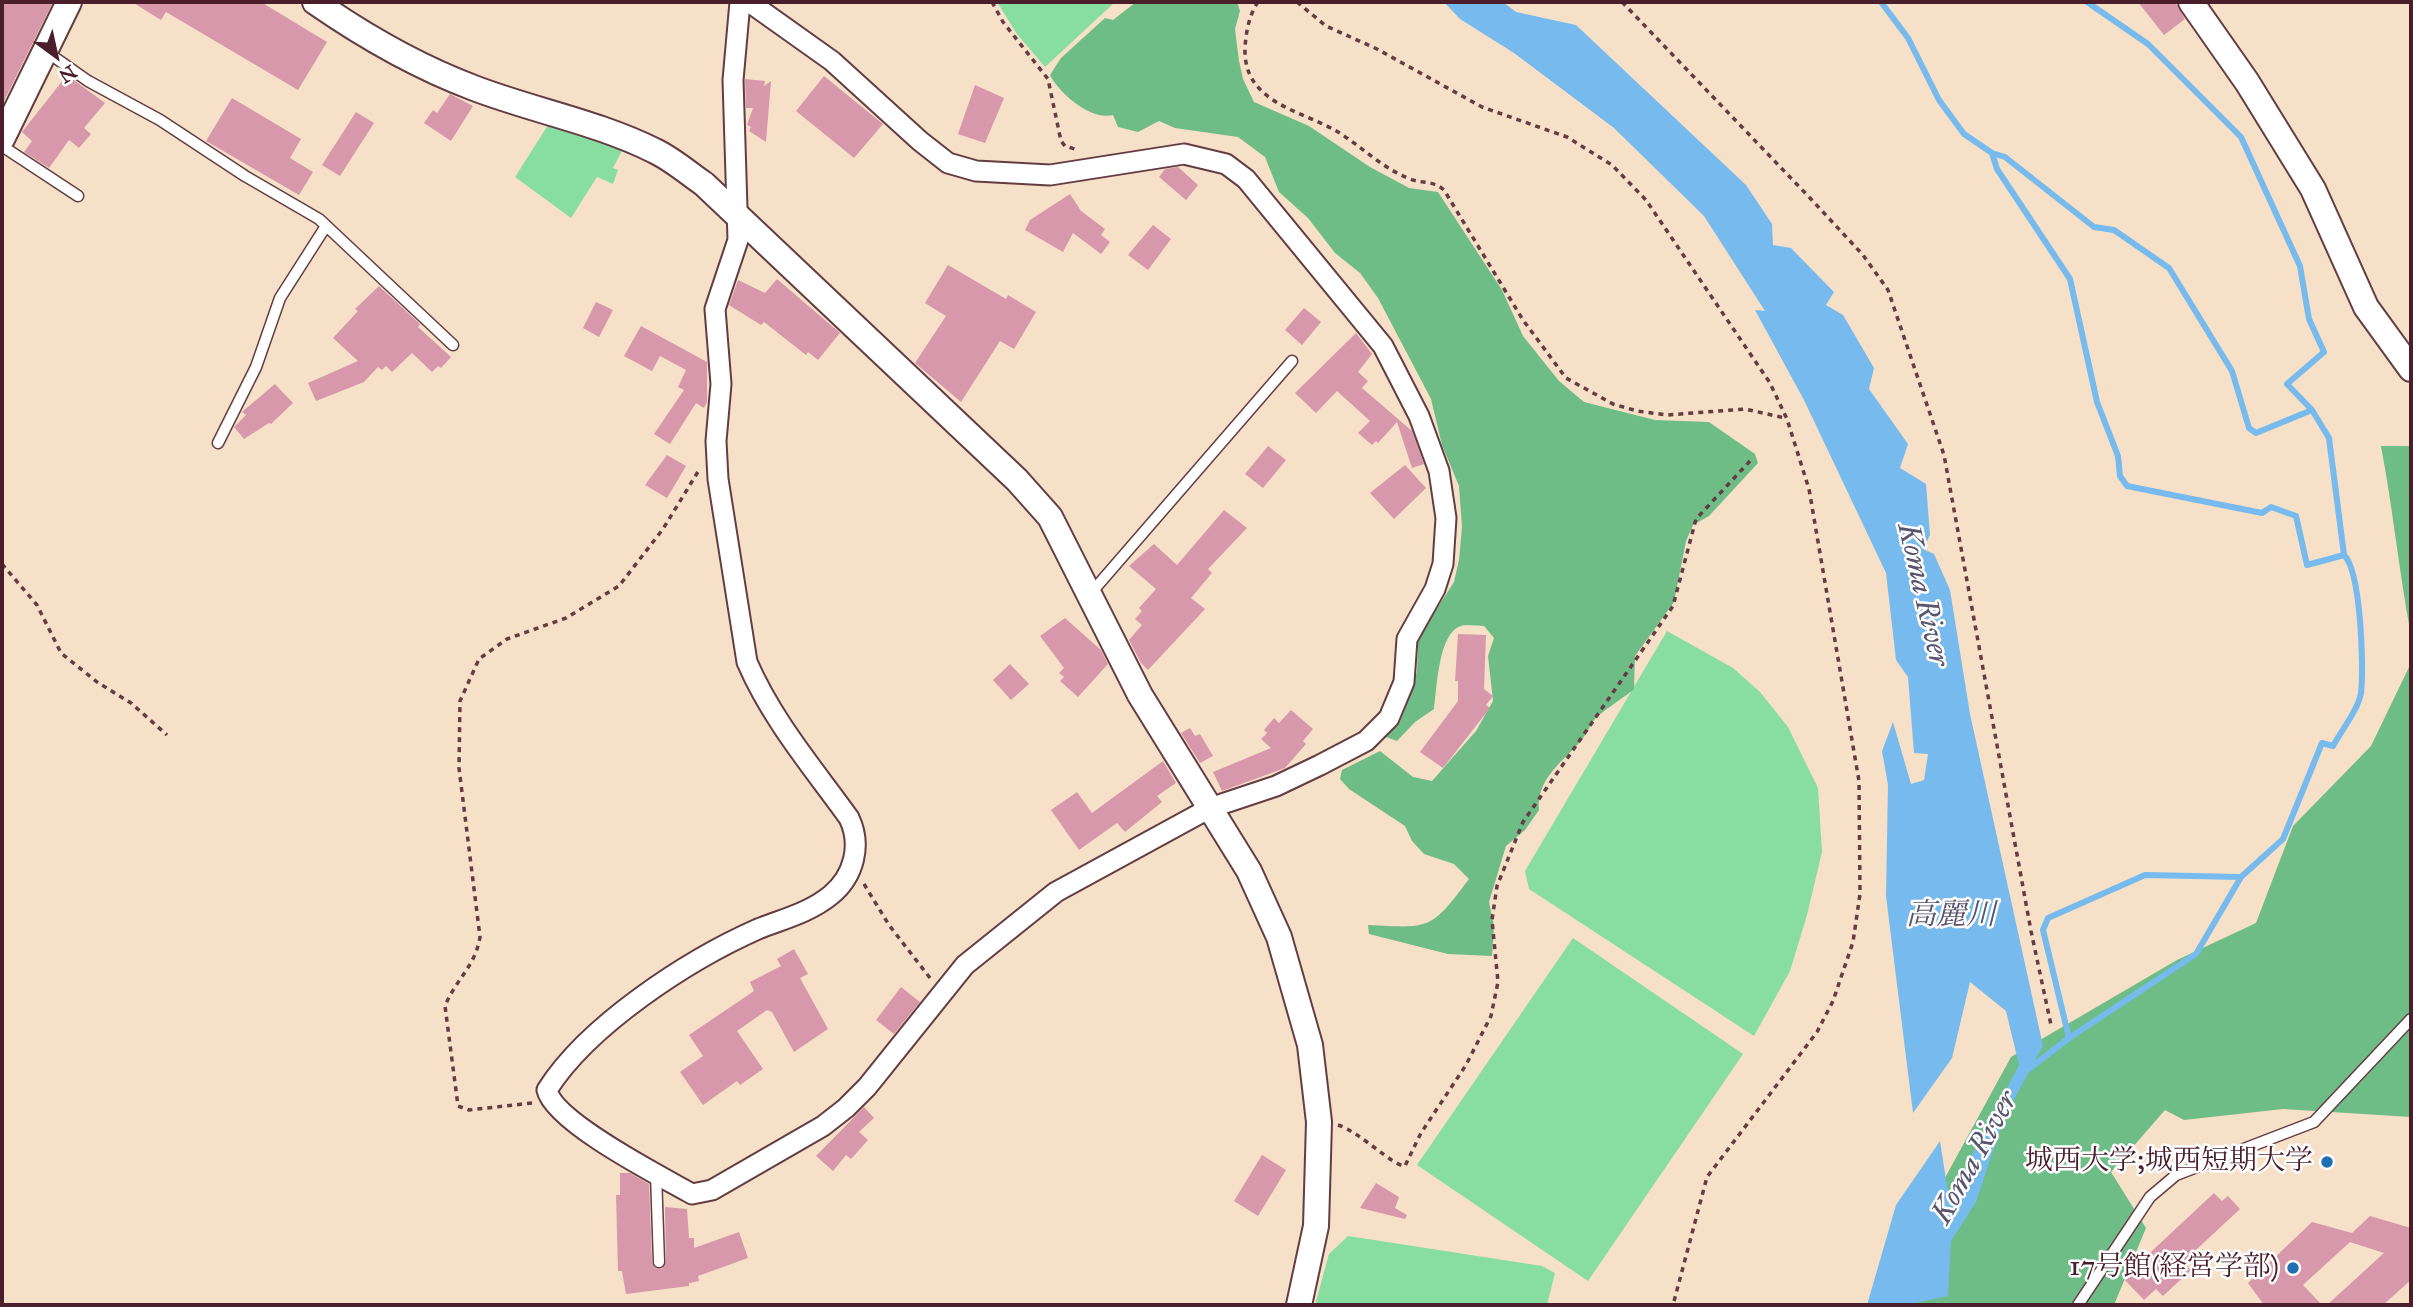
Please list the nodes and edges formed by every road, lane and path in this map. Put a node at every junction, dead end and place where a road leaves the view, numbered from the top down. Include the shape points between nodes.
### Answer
1 (69, 2) edge
2 (315, 2) edge
3 (740, 2) edge
4 (749, 2) edge
5 (992, 2) edge
6 (1258, 2) edge
7 (1297, 2) edge
8 (1622, 2) edge
9 (2191, 2) edge
10 (44, 50) junction
11 (8, 112) edge
12 (2, 139) edge
13 (2, 146) edge
14 (1115, 165) junction
15 (78, 196) dead end
16 (738, 217) junction
17 (326, 226) junction
18 (453, 345) dead end
19 (1292, 361) dead end
20 (2411, 369) edge
21 (1787, 418) junction
22 (716, 441) junction
23 (218, 443) dead end
24 (1750, 461) dead end
25 (2, 564) edge
26 (1091, 593) junction
27 (167, 735) dead end
28 (1210, 808) junction
29 (852, 864) junction
30 (943, 991) junction
31 (2411, 1018) edge
32 (2052, 1025) dead end
33 (549, 1101) junction
34 (1319, 1122) junction
35 (656, 1174) junction
36 (659, 1262) dead end
37 (1299, 1305) edge
38 (1673, 1305) edge
39 (2078, 1305) edge

1 - 10 street
2 - 16 street via 356,30 474,88 596,126 657,152 704,184
3 - 16 street via 733,80
4 - 14 street via 832,61 948,163 976,171 1050,175
5 - 14 path via 1048,79 1065,146
6 - 21 path via 1248,24 1245,59 1257,86 1289,111 1341,134 1384,165 1444,190 1523,320 1566,378 1637,411 1667,415 1745,410
7 - 21 path via 1326,26 1482,107 1567,137 1612,165 1646,200 1770,383
8 - 32 path via 1863,255 1888,290 1944,455
9 - 20 street via 2313,190 2366,307
10 - 11 street
10 - 17 lane via 88,82 160,120
11 - 12 street
13 - 15 lane
14 - 28 street via 1184,154 1226,164 1246,179 1383,346 1419,416 1439,471 1446,518 1443,564 1435,589 1407,639 1404,682 1390,718 1366,741 1320,765 1276,786
16 - 22 street via 738,240 715,309 721,384
16 - 26 street via 1017,480 1050,517
17 - 18 lane
17 - 23 lane via 280,298 256,367
19 - 26 lane
21 - 38 path via 1809,489 1859,781 1860,894 1844,972 1817,1032 1707,1177
22 - 29 street via 747,662 784,729 849,818 857,850
22 - 33 path via 663,528 619,586 566,618 507,639 479,659 460,701 458,768 480,937 477,957 451,990 445,1006 458,1106 468,1110
24 - 34 path via 1696,519 1673,606 1523,822 1497,886 1492,920 1498,982 1491,1016 1405,1166 1390,1161 1359,1134
25 - 27 path via 37,605 61,653
26 - 28 street via 1140,695
28 - 30 street via 1056,892 965,965
28 - 34 street via 1249,871 1279,937 1310,1045
29 - 30 path via 902,944
29 - 33 street via 832,894 803,912 758,929 663,981 573,1055 547,1090
30 - 35 street via 867,1087 823,1126 712,1190 692,1194
31 - 39 lane via 2314,1122 2176,1175 2150,1197
33 - 35 street via 567,1119
34 - 37 street via 1316,1226
35 - 36 lane

